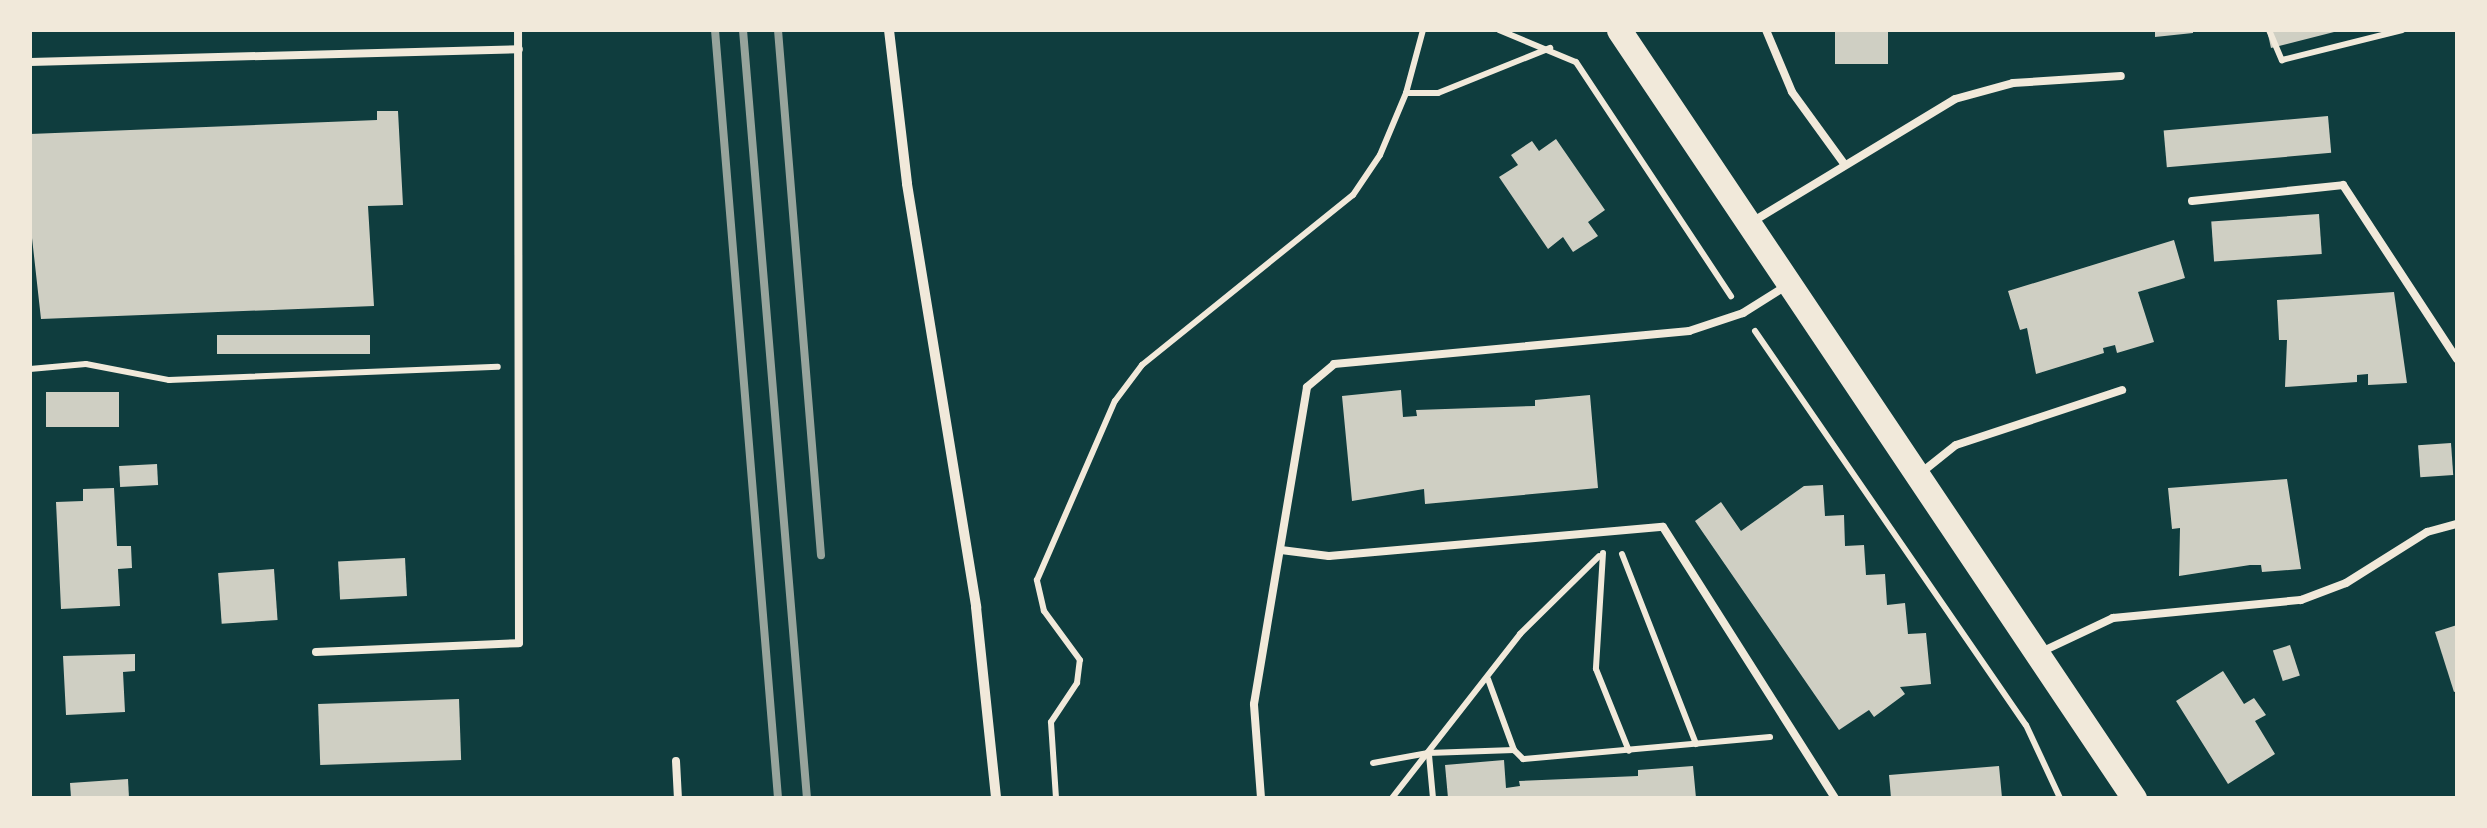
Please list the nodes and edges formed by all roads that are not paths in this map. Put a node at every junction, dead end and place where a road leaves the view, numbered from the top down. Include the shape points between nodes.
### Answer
1 (518, 30) edge
2 (889, 30) edge
3 (1766, 30) edge
4 (1616, 31) edge
5 (519, 49) junction
6 (30, 62) edge
7 (2121, 76) dead end
8 (1844, 165) junction
9 (2192, 201) dead end
10 (1748, 224) junction
11 (1788, 284) junction
12 (2457, 359) edge
13 (2122, 390) dead end
14 (1918, 475) junction
15 (2457, 524) edge
16 (1280, 550) junction
17 (316, 652) dead end
18 (2041, 652) junction
19 (676, 761) dead end
20 (678, 798) edge
21 (996, 798) edge
22 (1261, 798) edge
23 (1835, 798) edge
24 (2134, 798) edge

1 - 5 lane
2 - 21 street via 906,184 976,607
3 - 8 lane via 1792,92
4 - 10 main road
5 - 6 lane
5 - 17 lane via 519,643
7 - 8 lane via 2013,84 1955,98
8 - 10 lane
9 - 12 lane via 2343,186
10 - 11 main road
11 - 14 main road
11 - 16 lane via 1744,313 1689,330 1334,364 1307,386
13 - 14 lane via 1956,445
14 - 18 main road
15 - 18 lane via 2428,532 2346,582 2301,600 2113,618
16 - 22 lane via 1254,704
16 - 23 lane via 1329,556 1663,527
18 - 24 main road
19 - 20 lane

